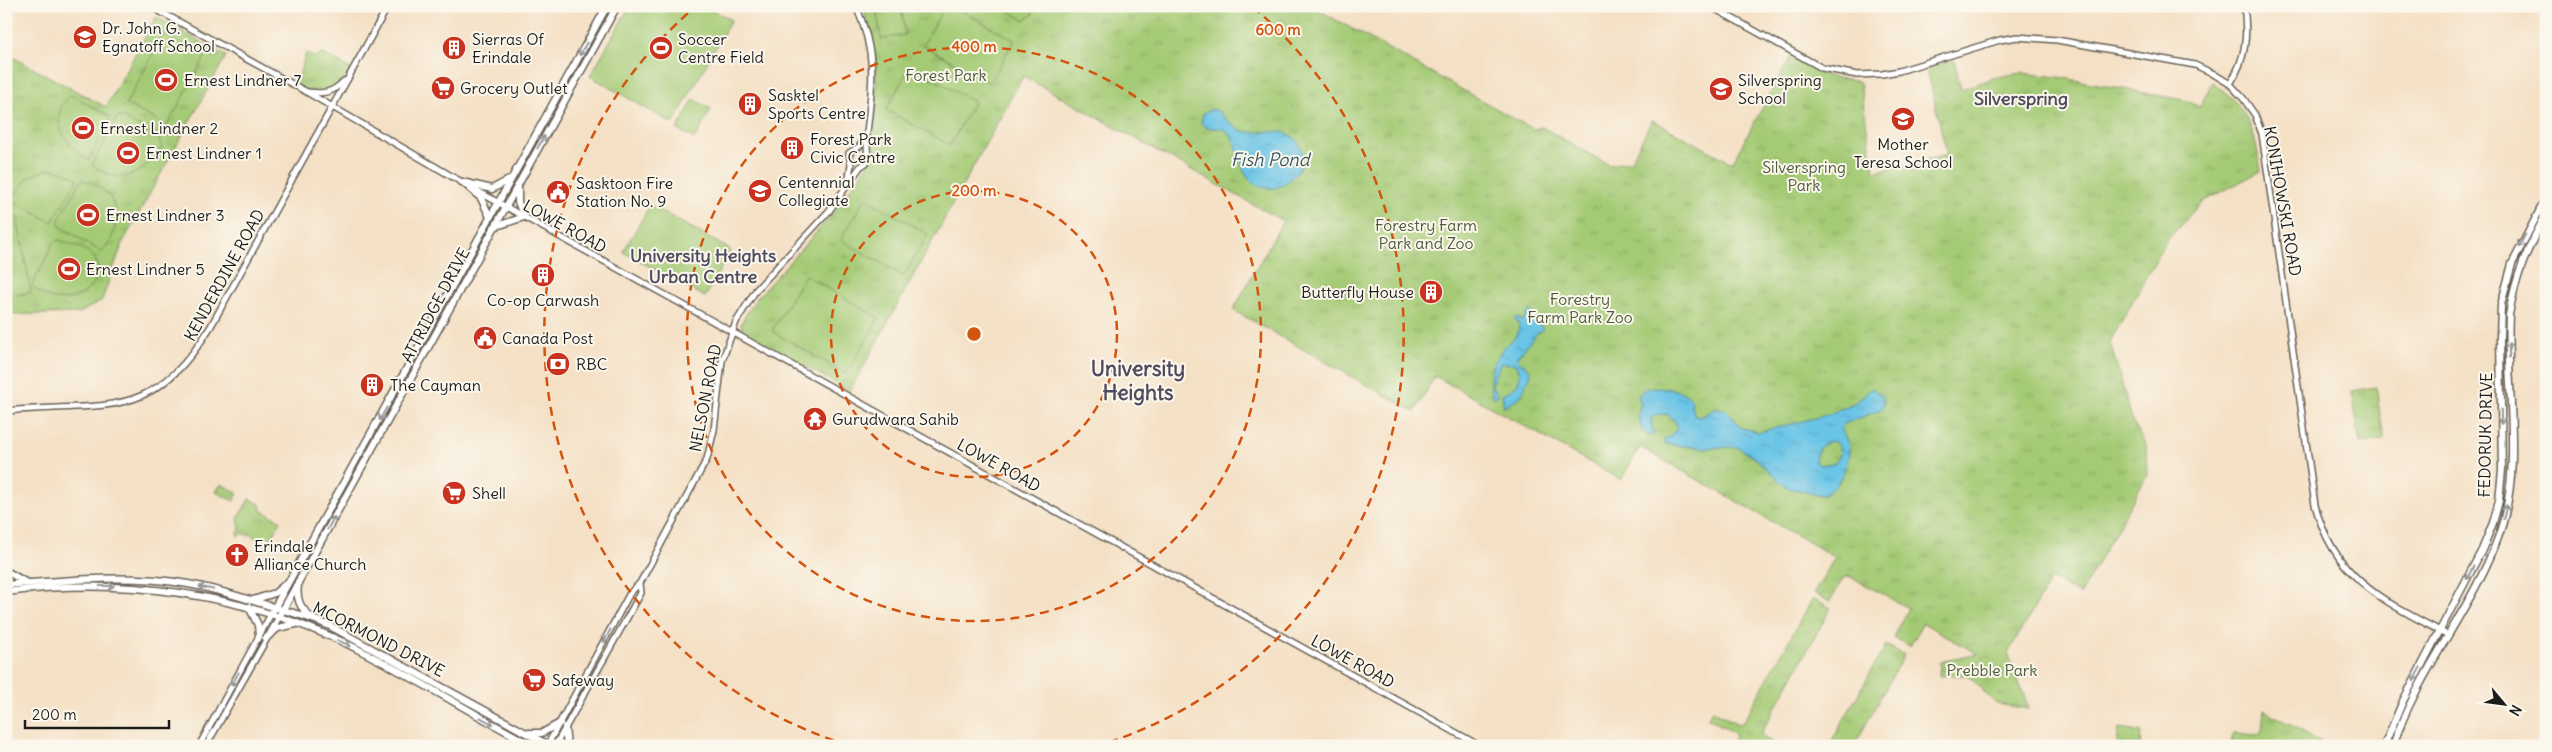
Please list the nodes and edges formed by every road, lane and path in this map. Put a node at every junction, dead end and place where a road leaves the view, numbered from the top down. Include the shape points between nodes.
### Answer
1 (150, 6) edge
2 (388, 6) edge
3 (607, 6) edge
4 (617, 6) edge
5 (856, 6) edge
6 (1710, 6) edge
7 (2244, 6) edge
8 (350, 75) junction
9 (2230, 84) junction
10 (305, 91) junction
11 (332, 107) junction
12 (867, 132) junction
13 (855, 149) junction
14 (866, 152) junction
15 (851, 164) junction
16 (860, 168) junction
17 (512, 178) junction
18 (462, 182) junction
19 (848, 183) junction
20 (518, 184) junction
21 (2546, 198) edge
22 (498, 203) junction
23 (505, 206) junction
24 (2546, 216) edge
25 (490, 217) junction
26 (524, 217) junction
27 (494, 227) junction
28 (732, 333) junction
29 (6, 410) edge
30 (6, 571) edge
31 (299, 580) junction
32 (289, 582) junction
33 (28, 583) junction
34 (640, 583) junction
35 (6, 585) edge
36 (6, 592) edge
37 (253, 600) junction
38 (249, 607) junction
39 (283, 610) junction
40 (273, 611) junction
41 (279, 617) junction
42 (317, 620) junction
43 (299, 624) junction
44 (2440, 631) junction
45 (2448, 635) junction
46 (259, 636) junction
47 (266, 638) junction
48 (414, 680) junction
49 (430, 680) junction
50 (562, 725) junction
51 (526, 733) junction
52 (525, 743) edge
53 (199, 746) edge
54 (206, 746) edge
55 (533, 746) edge
56 (550, 746) edge
57 (567, 746) edge
58 (1480, 746) edge
59 (2384, 746) edge
60 (2393, 746) edge

1 - 10 street
2 - 8 street, KENDERDINE ROAD
3 -> 17 main road, ATTRIDGE DRIVE
20 -> 4 main road, ATTRIDGE DRIVE
5 - 12 street, NELSON ROAD via 866,29 872,61 871,112
6 - 9 street, KONIHOWSKI ROAD via 1822,68 1842,73 1864,75 1899,71 2000,40 2036,37 2195,65
7 - 9 street via 2247,45
8 - 10 street via 335,90 324,94
8 - 11 street, KENDERDINE ROAD
9 - 44 street, KONIHOWSKI ROAD via 2255,115 2262,134 2315,504 2324,532 2337,556 2362,585
10 - 11 street
11 - 18 street
11 - 29 street, KENDERDINE ROAD via 211,326 179,370 126,403 101,407
12 - 13 street, NELSON ROAD
12 - 14 street, NELSON ROAD
13 - 14 street
13 - 15 street, NELSON ROAD via 848,156
14 - 16 street, NELSON ROAD via 866,163
15 - 16 street
15 - 19 street, NELSON ROAD
16 - 19 street, NELSON ROAD
17 - 18 main road via 492,188
17 - 22 main road, ATTRIDGE DRIVE
18 - 22 street
18 - 25 main road via 481,198
19 - 28 street, NELSON ROAD via 829,211 756,290
20 - 23 main road, ATTRIDGE DRIVE
20 - 26 main road via 518,202
21 -> 44 main road, FEDORUK DRIVE via 2512,264 2501,305 2502,470 2497,511 2482,550
22 - 23 street
22 - 25 main road, ATTRIDGE DRIVE
23 - 26 street, LOWE ROAD
23 - 27 main road, ATTRIDGE DRIVE
45 -> 24 main road, FEDORUK DRIVE via 2484,568 2504,517 2511,461 2509,315 2513,288 2522,263
25 -> 32 main road, ATTRIDGE DRIVE
26 - 27 main road
26 - 28 street, LOWE ROAD
31 -> 27 main road, ATTRIDGE DRIVE
28 - 34 street, NELSON ROAD via 722,362 707,459
28 - 58 street, LOWE ROAD
30 - 33 main road
31 - 39 main road, ATTRIDGE DRIVE
31 - 42 main road via 298,602
32 - 37 main road via 276,593
32 - 40 main road, ATTRIDGE DRIVE
33 - 35 main road, MCORMOND DRIVE
37 -> 33 main road, MCORMOND DRIVE via 188,584 145,579
34 -> 50 street, NELSON ROAD via 632,588
34 - 50 street, NELSON ROAD via 641,593
36 -> 38 main road, MCORMOND DRIVE via 70,586 145,588 187,592
37 - 40 main road, MCORMOND DRIVE
38 - 40 main road, MCORMOND DRIVE
38 - 46 main road via 258,624
39 - 40 main road, MCORMOND DRIVE
39 - 41 main road, ATTRIDGE DRIVE
39 - 42 main road, MCORMOND DRIVE
40 - 41 main road, MCORMOND DRIVE
40 - 46 street
41 - 43 main road, MCORMOND DRIVE
41 - 47 street
42 - 49 main road, MCORMOND DRIVE
43 - 47 main road via 278,628
43 -> 48 main road, MCORMOND DRIVE via 342,642
44 - 45 street, KONIHOWSKI ROAD
44 -> 59 main road, FEDORUK DRIVE via 2403,701
45 - 60 main road, FEDORUK DRIVE
46 -> 53 street
47 - 54 street
48 - 49 main road
48 -> 52 main road, MCORMOND DRIVE
49 - 51 main road, MCORMOND DRIVE
50 - 51 main road via 542,733
50 - 56 street, NELSON ROAD
50 - 57 main road
51 - 56 main road, MCORMOND DRIVE
52 - 55 main road, MCORMOND DRIVE

